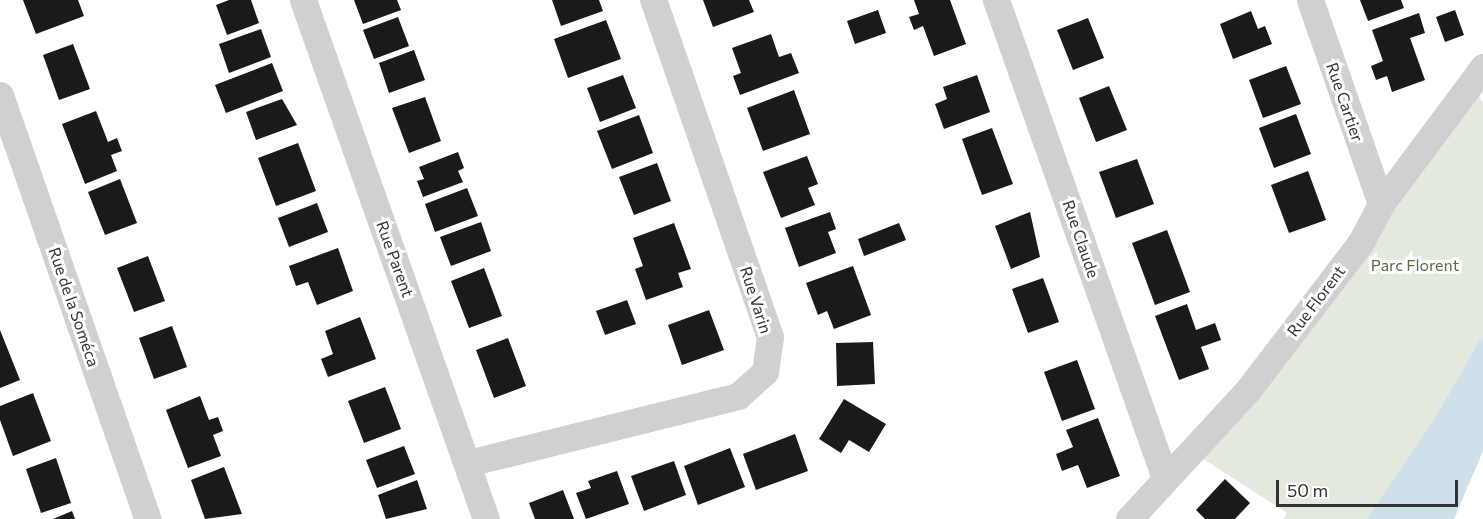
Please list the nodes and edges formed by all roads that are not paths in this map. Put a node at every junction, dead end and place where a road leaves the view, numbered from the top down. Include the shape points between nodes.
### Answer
1 (303, 0) edge
2 (652, 0) edge
3 (996, 0) edge
4 (1310, 0) edge
5 (1483, 68) edge
6 (0, 95) edge
7 (1381, 204) junction
8 (468, 464) junction
9 (1165, 478) junction
10 (148, 519) edge
11 (486, 519) edge
12 (1129, 519) edge

1 - 8 street, Rue Parent
2 - 8 street, Rue Varin via 770,337 765,372 738,396
3 - 9 street, Rue Claude
4 - 7 street, Rue Cartier
5 - 7 street, Rue Florent
6 - 10 street, Rue de la Soméca
7 - 9 street, Rue Florent via 1361,242 1248,390
8 - 11 street, Rue Parent
9 - 12 street, Rue Florent

